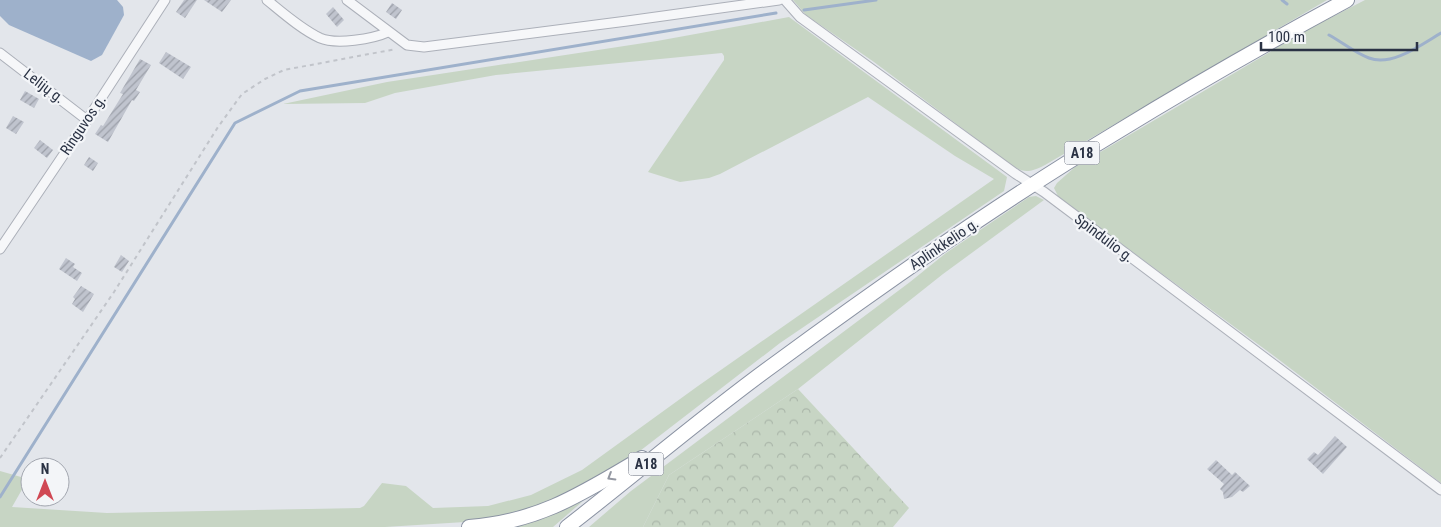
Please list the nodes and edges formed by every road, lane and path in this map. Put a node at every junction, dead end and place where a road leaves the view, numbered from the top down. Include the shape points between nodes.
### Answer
1 (163, 0) edge
2 (267, 0) edge
3 (347, 0) edge
4 (779, 0) edge
5 (785, 0) edge
6 (1347, 0) edge
7 (388, 32) junction
8 (407, 45) junction
9 (0, 53) edge
10 (87, 120) junction
11 (1033, 184) junction
12 (3, 238) edge
13 (0, 249) edge
14 (683, 433) junction
15 (0, 458) edge
16 (1441, 490) edge
17 (610, 494) junction
18 (469, 527) edge
19 (567, 527) edge
20 (581, 527) edge

1 - 10 street, Ringuvos g.
2 - 7 street via 322,39 370,38
3 - 7 street
4 - 8 street via 424,47
5 - 11 street, Spindulio g. via 800,17
6 - 11 highway, Aplinkkelio g. / A18 via 1214,74
7 - 8 street
8 - 15 path via 284,70 242,94 114,292
9 - 10 street, Lelijų g.
10 - 12 street, Ringuvos g.
11 - 14 highway, Aplinkkelio g. / A18 via 869,295
11 - 16 street, Spindulio g.
12 - 13 street, Ringuvos g.
14 - 17 highway, Aplinkkelio g. / A18
14 -> 18 highway via 569,501 521,518
17 - 19 highway, Aplinkkelio g. / A18
17 - 20 highway

